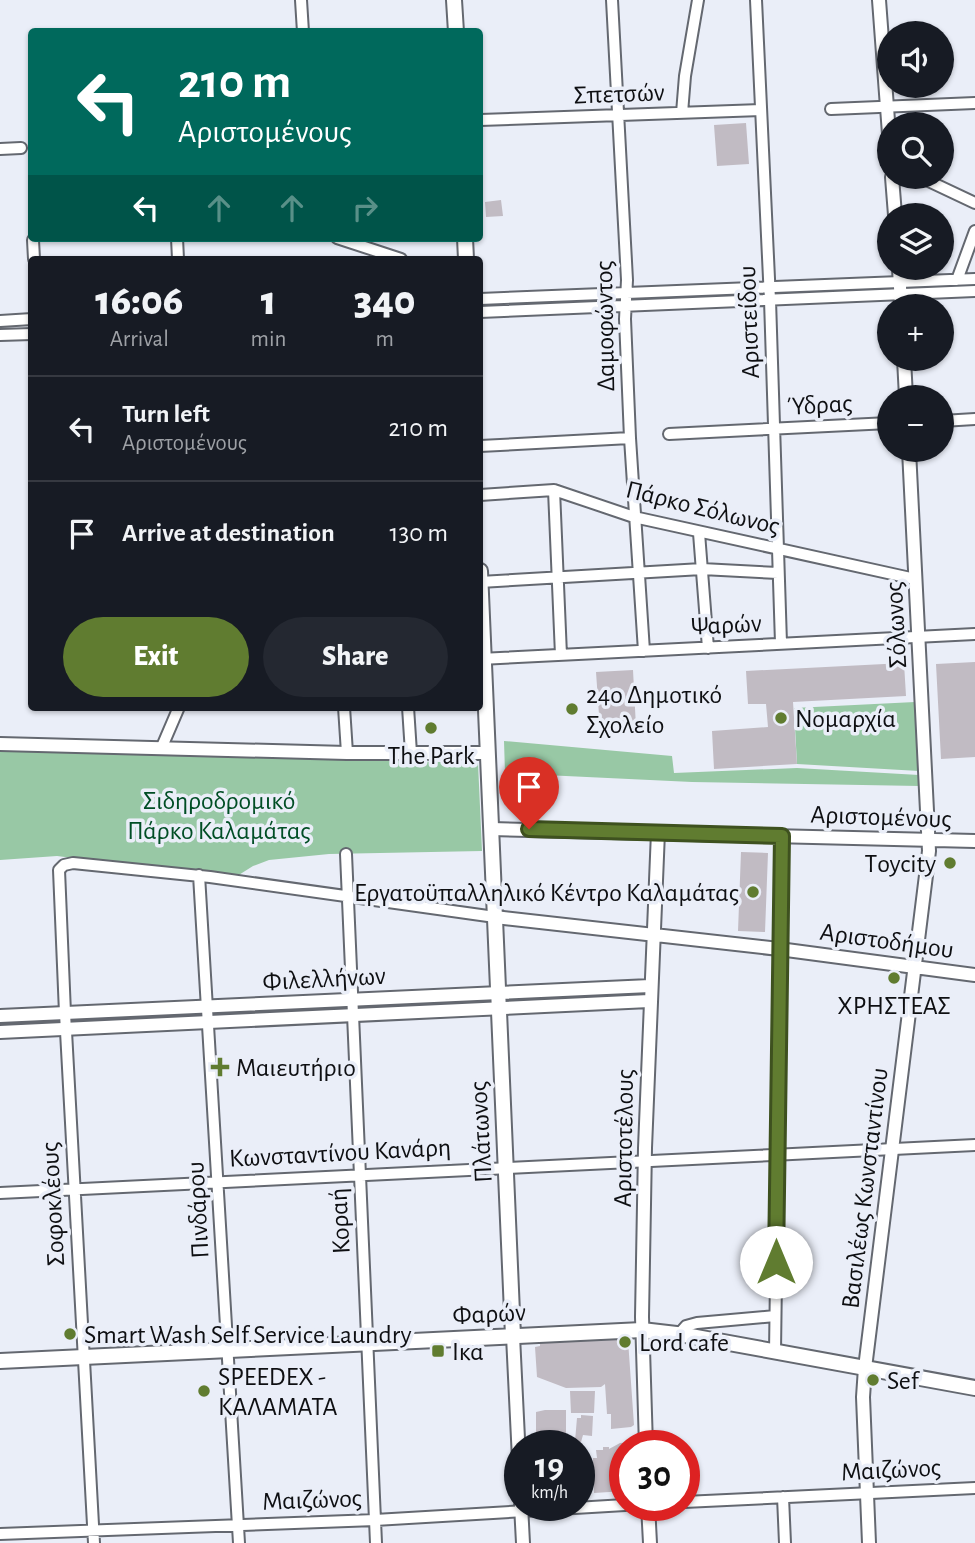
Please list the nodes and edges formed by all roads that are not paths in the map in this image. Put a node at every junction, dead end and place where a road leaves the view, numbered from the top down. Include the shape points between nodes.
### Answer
1 (301, 0) edge
2 (454, 0) edge
3 (612, 0) edge
4 (698, 0) edge
5 (756, 0) edge
6 (879, 0) edge
7 (303, 28) edge
8 (456, 28) edge
9 (975, 103) edge
10 (887, 106) junction
11 (831, 109) dead end
12 (761, 110) junction
13 (887, 112) edge
14 (682, 113) junction
15 (619, 116) junction
16 (483, 120) edge
17 (21, 148) dead end
18 (0, 149) edge
19 (945, 189) edge
20 (975, 203) edge
21 (975, 231) edge
22 (349, 242) edge
23 (392, 256) edge
24 (975, 279) edge
25 (957, 280) junction
26 (770, 288) junction
27 (975, 292) edge
28 (626, 293) junction
29 (901, 294) edge
30 (877, 295) edge
31 (483, 299) edge
32 (771, 300) junction
33 (625, 306) junction
34 (483, 312) edge
35 (28, 319) edge
36 (0, 321) edge
37 (28, 334) edge
38 (0, 335) edge
39 (975, 419) edge
40 (954, 420) edge
41 (877, 425) edge
42 (774, 429) junction
43 (669, 434) dead end
44 (630, 438) junction
45 (483, 446) edge
46 (910, 462) edge
47 (554, 489) junction
48 (483, 495) edge
49 (634, 517) junction
50 (699, 533) junction
51 (777, 550) junction
52 (702, 569) junction
53 (638, 572) junction
54 (778, 573) junction
55 (558, 577) junction
56 (915, 579) junction
57 (483, 582) edge
58 (975, 634) edge
59 (919, 637) junction
60 (781, 643) junction
61 (708, 648) junction
62 (644, 651) junction
63 (561, 655) junction
64 (483, 659) edge
65 (483, 686) edge
66 (177, 711) edge
67 (344, 711) edge
68 (408, 711) edge
69 (0, 744) edge
70 (161, 748) junction
71 (347, 753) junction
72 (488, 753) junction
73 (411, 754) junction
74 (491, 829) junction
75 (657, 832) junction
76 (782, 836) junction
77 (929, 840) junction
78 (975, 841) edge
79 (346, 855) dead end
80 (205, 876) junction
81 (348, 896) junction
82 (495, 917) junction
83 (653, 935) junction
84 (779, 949) junction
85 (916, 966) junction
86 (975, 975) edge
87 (650, 986) junction
88 (351, 999) junction
89 (498, 1000) junction
90 (649, 1001) junction
91 (207, 1005) junction
92 (65, 1013) junction
93 (352, 1014) junction
94 (0, 1016) edge
95 (208, 1021) junction
96 (65, 1028) junction
97 (0, 1032) edge
98 (975, 1145) edge
99 (892, 1149) junction
100 (776, 1154) junction
101 (645, 1161) junction
102 (506, 1167) junction
103 (360, 1174) junction
104 (219, 1181) junction
105 (74, 1189) junction
106 (0, 1193) edge
107 (775, 1317) junction
108 (642, 1330) junction
109 (679, 1334) junction
110 (513, 1336) junction
111 (368, 1344) junction
112 (228, 1350) junction
113 (775, 1352) junction
114 (83, 1356) junction
115 (0, 1361) edge
116 (864, 1368) junction
117 (975, 1388) edge
118 (518, 1430) edge
119 (645, 1430) edge
120 (975, 1488) edge
121 (866, 1493) junction
122 (783, 1497) junction
123 (700, 1501) edge
124 (504, 1509) edge
125 (375, 1520) junction
126 (522, 1521) edge
127 (649, 1521) edge
128 (238, 1524) junction
129 (93, 1530) junction
130 (0, 1534) edge
131 (94, 1543) edge
132 (239, 1543) edge
133 (376, 1543) edge
134 (523, 1543) edge
135 (650, 1543) edge
136 (785, 1543) edge
137 (869, 1543) edge

1 - 7 street
2 - 8 main road
3 - 15 street, Δαμοφώντος
4 - 14 street
5 - 12 street, Αριστείδου
6 - 10 street
9 - 10 street
10 - 11 street
10 - 13 street
12 - 14 street, Σπετσών
12 - 26 street, Αριστείδου
14 - 15 street, Σπετσών
15 - 16 street, Σπετσών
15 - 28 street, Δαμοφώντος
17 - 18 street
19 - 20 street
21 - 25 street
22 - 23 street
24 - 25 street
25 - 29 street
26 - 28 street
26 - 29 street
26 - 32 street, Αριστείδου
27 - 29 street
28 - 31 street
28 - 33 street, Δαμοφώντος
30 - 32 street
32 - 33 street
32 - 42 street, Αριστείδου
33 - 34 street
33 - 44 street, Δαμοφώντος
35 - 36 street
37 - 38 street
39 - 40 street
41 - 42 street, Ύδρας
42 - 43 street, Ύδρας
42 - 51 street, Αριστείδου
44 - 45 street
44 - 49 street, Δαμοφώντος
46 - 56 street, Σόλωνος
47 - 48 street, Πάρκο Σόλωνος
47 - 49 street, Πάρκο Σόλωνος
47 - 55 street
49 - 50 street, Πάρκο Σόλωνος
49 - 53 street, Δαμοφώντος
50 - 51 street, Πάρκο Σόλωνος
50 - 52 street
51 - 54 street, Αριστείδου
51 - 56 street, Πάρκο Σόλωνος
52 - 53 street
52 - 54 street
52 - 61 street
53 - 55 street
53 - 62 street, Δαμοφώντος
54 - 60 street, Αριστείδου
55 - 57 street
55 - 63 street
56 - 59 street, Σόλωνος
58 - 59 street, Ψαρών
59 - 60 street, Ψαρών
59 - 77 street, Σόλωνος
60 - 61 street, Ψαρών
61 - 62 street, Ψαρών
62 - 63 street, Ψαρών
63 - 64 street, Ψαρών
65 - 72 main road, Πλάτωνος
66 - 70 street
67 - 71 street
68 - 73 street
69 - 70 street
70 - 71 street
71 - 73 street
72 - 73 street
72 - 74 main road, Πλάτωνος
74 - 75 street, Αριστομένους
74 - 82 main road, Πλάτωνος
75 - 76 street, Αριστομένους
75 - 83 street, Αριστοτέλους
76 - 77 street, Αριστομένους
76 - 84 street
77 - 78 street, Αριστομένους
77 - 85 street, Βασιλέως Κωνσταντίνου
79 - 81 street, Κοραή
80 - 81 street, Αριστοδήμου
80 - 91 street, Πινδάρου
80 - 92 street, Σοφοκλέους via 64,865 58,878
81 - 82 street, Αριστοδήμου
81 - 88 street, Κοραή
82 - 83 street, Αριστοδήμου
82 - 89 main road, Πλάτωνος
83 - 84 street, Αριστοδήμου
83 - 87 street, Αριστοτέλους
84 - 85 street, Αριστοδήμου
84 - 100 street
85 - 86 street, Αριστοδήμου
85 - 99 street, Βασιλέως Κωνσταντίνου
87 - 89 street, Φιλελλήνων
87 - 90 street, Αριστοτέλους
88 - 89 street, Φιλελλήνων
88 - 91 street, Φιλελλήνων
88 - 93 street, Κοραή
89 - 90 street, Φιλελλήνων
89 - 93 street, Φιλελλήνων
89 - 102 main road, Πλάτωνος
90 - 101 street, Αριστοτέλους
91 - 92 street, Φιλελλήνων
91 - 95 street, Πινδάρου
92 - 94 street, Φιλελλήνων
92 - 96 street, Σοφοκλέους
93 - 95 street, Φιλελλήνων
93 - 103 street, Κοραή
95 - 96 street, Φιλελλήνων
95 - 104 street, Πινδάρου
96 - 97 street, Φιλελλήνων
96 - 105 street, Σοφοκλέους
98 - 99 street, Κωνσταντίνου Κανάρη
99 - 100 street, Κωνσταντίνου Κανάρη
99 - 116 street, Βασιλέως Κωνσταντίνου
100 - 101 street, Κωνσταντίνου Κανάρη
100 - 107 street
101 - 102 street, Κωνσταντίνου Κανάρη
101 - 108 street, Αριστοτέλους
102 - 103 street, Κωνσταντίνου Κανάρη
102 - 110 main road, Πλάτωνος
103 - 104 street, Κωνσταντίνου Κανάρη
103 - 111 street, Κοραή
104 - 105 street, Κωνσταντίνου Κανάρη
104 - 112 street, Πινδάρου
105 - 106 street, Κωνσταντίνου Κανάρη
105 - 114 street, Σοφοκλέους
107 - 109 street via 697,1323
107 - 113 street
108 - 109 main road, Φαρών
108 - 110 main road, Φαρών
108 - 119 street, Αριστοτέλους
109 - 113 main road, Φαρών
110 - 111 main road, Φαρών
110 - 118 street, Πλάτωνος
111 - 112 main road, Φαρών
111 - 125 street, Κοραή
112 - 114 main road, Φαρών
112 - 128 street, Πινδάρου
113 - 116 main road, Φαρών
114 - 115 main road, Φαρών
114 - 129 street, Σοφοκλέους
116 - 117 main road, Φαρών
116 - 121 street, Βασιλέως Κωνσταντίνου
120 - 121 street, Μαιζώνος
121 - 122 street, Μαιζώνος
121 - 137 street, Βασιλέως Κωνσταντίνου
122 - 123 street, Μαιζώνος
122 - 136 street
124 - 125 street, Μαιζώνος
125 - 128 street, Μαιζώνος
125 - 133 street, Κοραή
126 - 134 street
127 - 135 street
128 - 129 street, Μαιζώνος
128 - 132 street, Πινδάρου
129 - 130 street, Μαιζώνος
129 - 131 street, Σοφοκλέους

